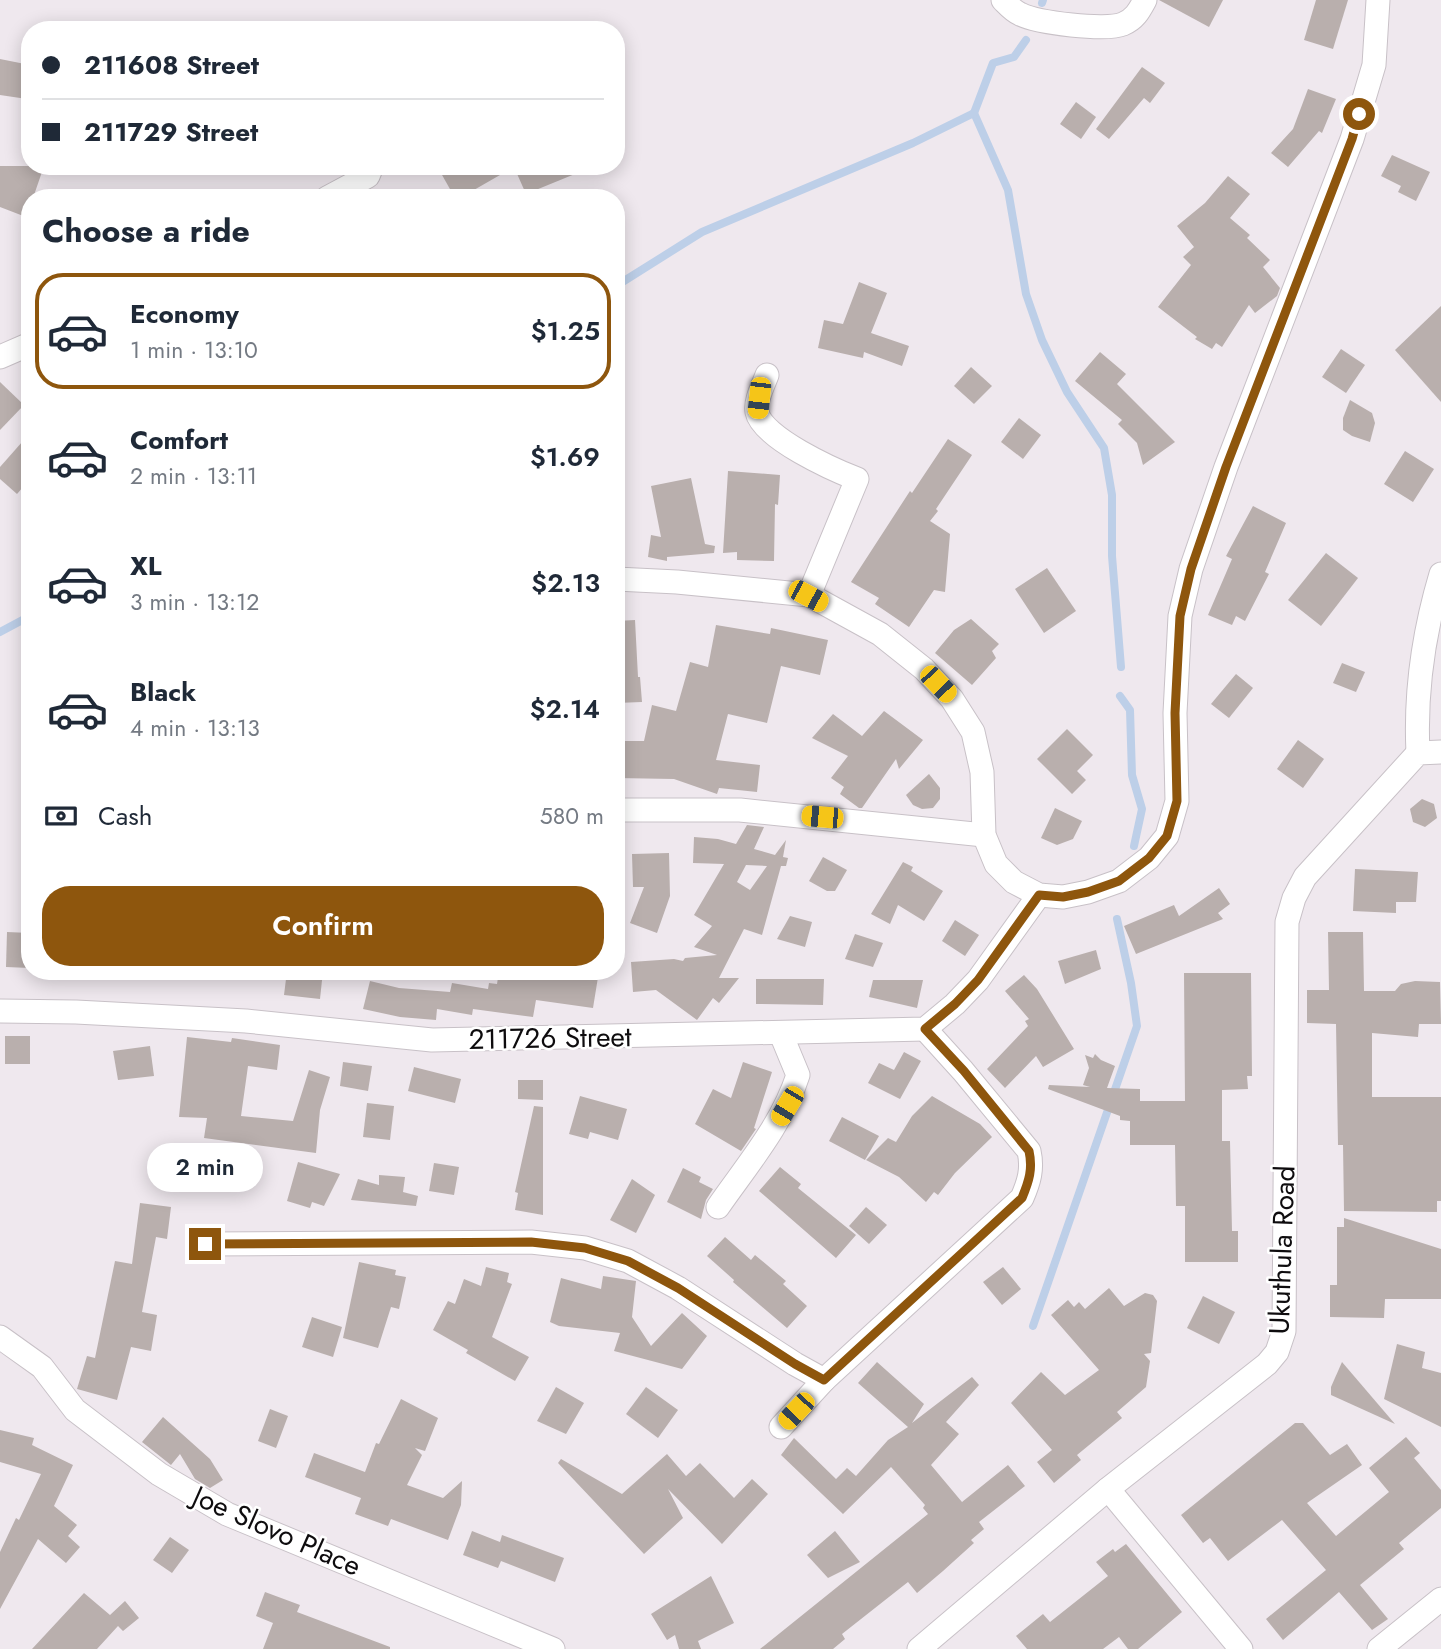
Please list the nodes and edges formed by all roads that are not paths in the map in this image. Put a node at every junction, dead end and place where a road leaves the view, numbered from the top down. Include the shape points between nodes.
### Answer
1 (1003, 0) edge
2 (1144, 0) edge
3 (1378, 0) edge
4 (368, 175) edge
5 (344, 189) edge
6 (21, 348) edge
7 (0, 357) edge
8 (767, 375) dead end
9 (1441, 574) edge
10 (625, 579) edge
11 (808, 596) junction
12 (1441, 752) edge
13 (1418, 753) junction
14 (625, 810) edge
15 (984, 835) junction
16 (1039, 895) junction
17 (0, 1011) edge
18 (925, 1029) junction
19 (781, 1034) junction
20 (718, 1207) dead end
21 (205, 1244) dead end
22 (0, 1337) edge
23 (824, 1380) junction
24 (781, 1427) dead end
25 (1108, 1489) junction
26 (1441, 1600) edge
27 (553, 1649) edge
28 (919, 1649) edge
29 (1241, 1649) edge
30 (1379, 1649) edge

1 - 2 street via 1035,19 1112,28 1137,15
3 - 16 street via 1374,65 1352,139 1191,569 1180,616 1177,801 1167,836 1149,858 1119,881 1063,897
4 - 5 street
6 - 7 street
8 - 11 street via 757,412 768,430 857,479
9 - 13 street via 1424,650
10 - 11 street
11 - 15 street via 880,634 924,669 952,699 973,732 982,772
12 - 13 street
13 - 25 street, Ukuthula Road via 1305,877 1287,922 1284,1331 1277,1352
14 - 15 street via 740,810
15 - 16 street via 996,864 1014,882
16 - 18 street via 978,980
17 - 19 street, 211726 Street via 246,1021 432,1040
18 - 19 street, 211726 Street
18 - 23 street via 1029,1151 1029,1182 1022,1198
19 - 20 street via 798,1076 792,1094
21 - 23 street via 531,1242 585,1248 628,1261 678,1288
22 - 27 street, Joe Slovo Place via 42,1367 85,1418 159,1474 227,1514
23 - 24 street
25 - 28 street, Ukuthula Road
25 - 29 street
26 - 30 street

